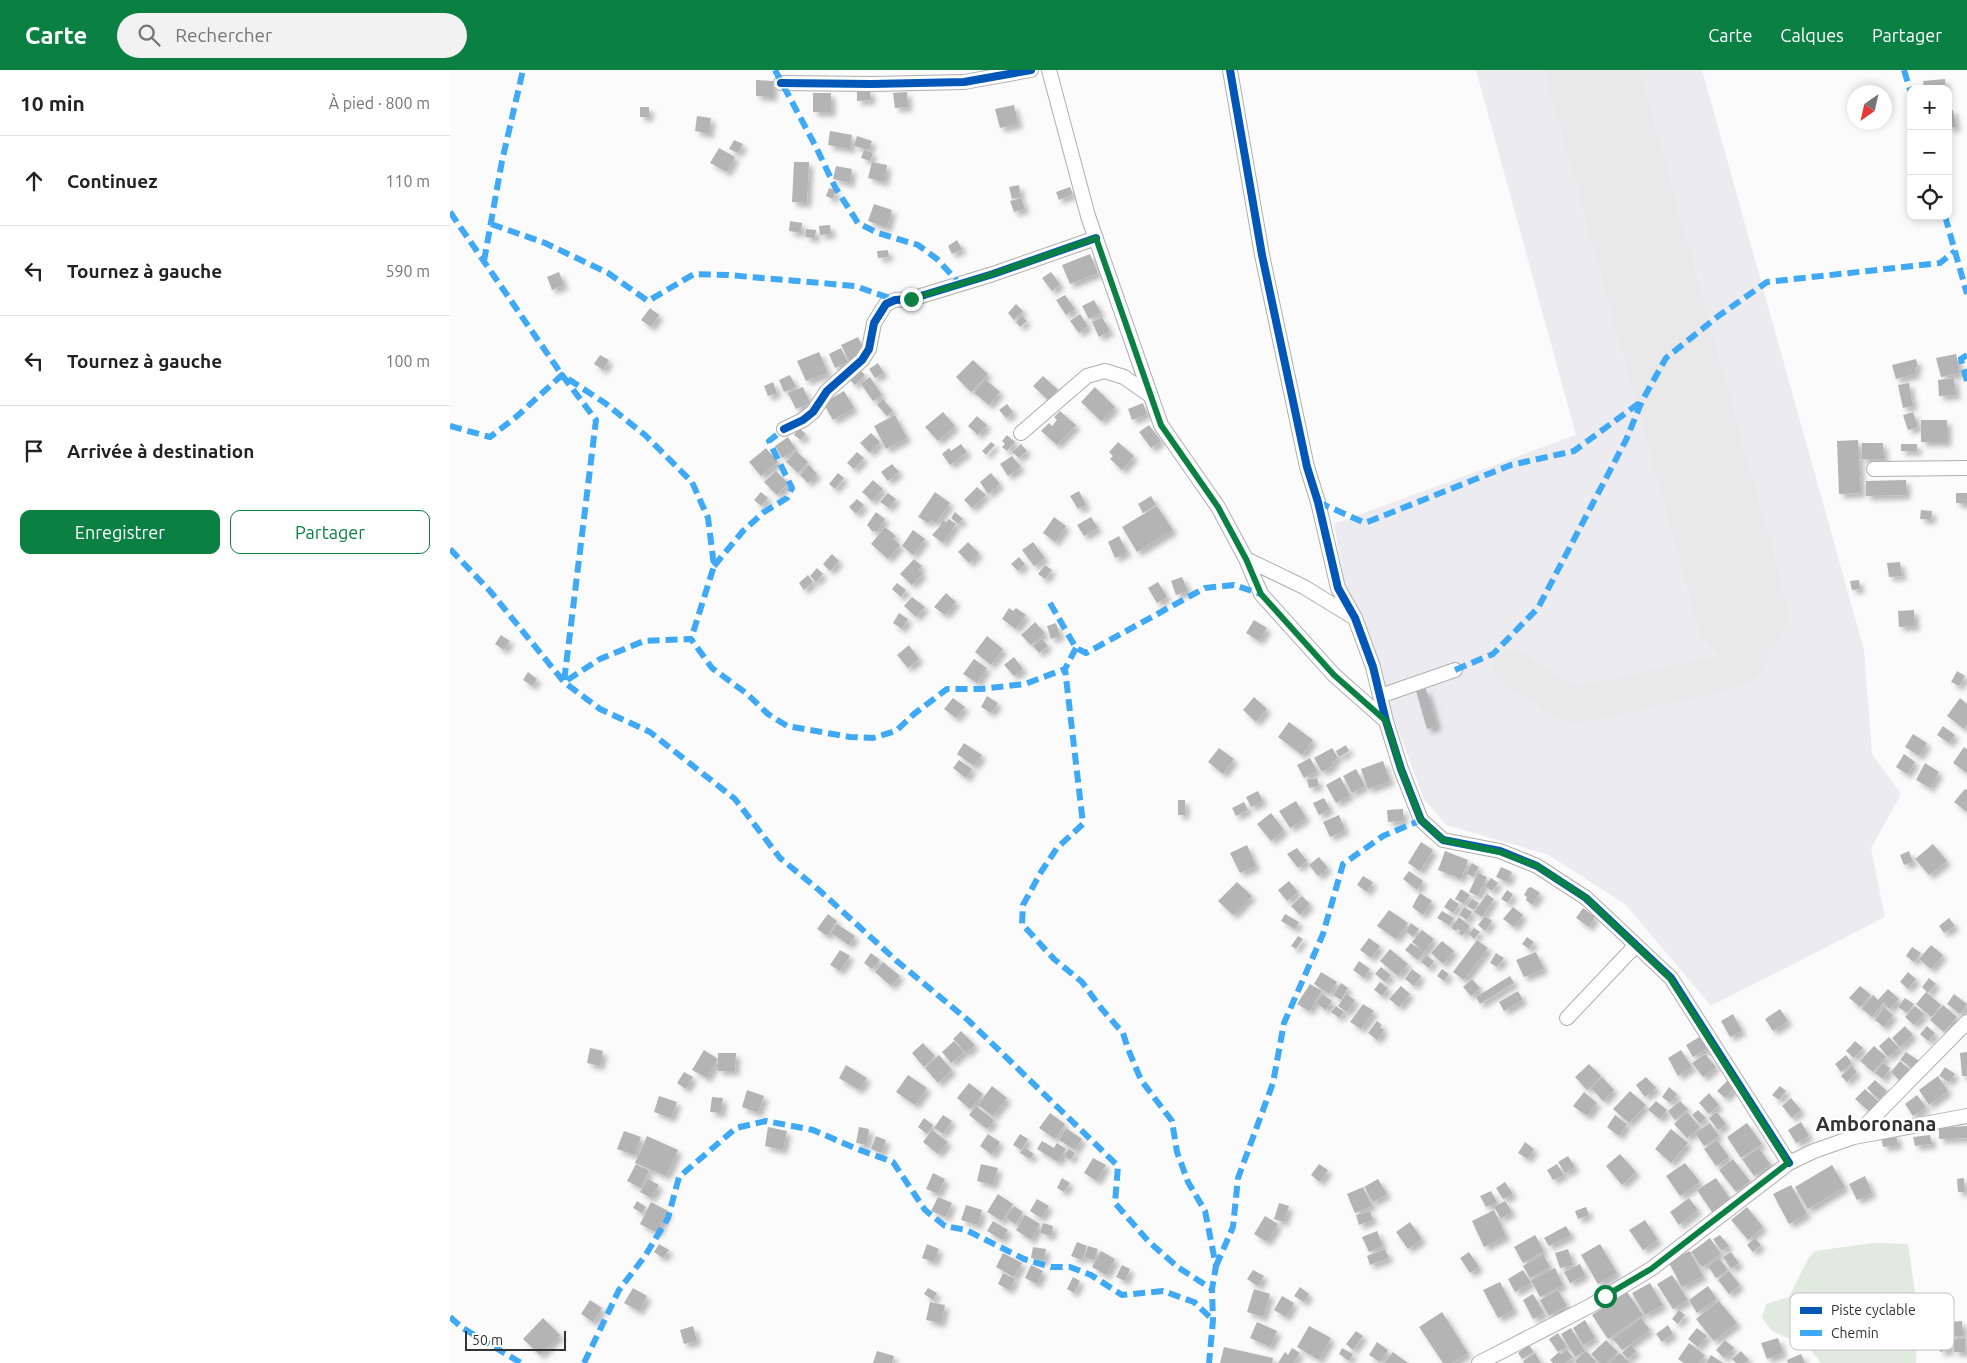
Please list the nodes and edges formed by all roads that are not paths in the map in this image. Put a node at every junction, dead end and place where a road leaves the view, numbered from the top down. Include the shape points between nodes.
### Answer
1 (1031, 70) edge
2 (1049, 70) edge
3 (1230, 70) edge
4 (781, 83) dead end
5 (1096, 238) junction
6 (1151, 396) junction
7 (784, 429) dead end
8 (1021, 433) dead end
9 (1967, 468) edge
10 (1874, 469) dead end
11 (1246, 559) junction
12 (1355, 618) junction
13 (1455, 670) dead end
14 (1380, 696) junction
15 (1386, 721) junction
16 (1636, 945) junction
17 (1567, 1018) dead end
18 (1967, 1022) edge
19 (1967, 1116) edge
20 (1854, 1137) junction
21 (1788, 1163) junction
22 (1478, 1363) edge

1 - 4 street via 964,82
2 - 5 street
3 - 12 street via 1262,255 1307,467 1338,588
5 - 6 street
5 - 7 street via 993,274 886,304 874,322 870,349 862,360 827,391 814,412
6 - 8 street via 1124,376 1105,371 1087,376
6 - 11 street via 1161,425 1218,507
9 - 10 street
11 - 12 street via 1304,586
11 - 15 street via 1261,594 1334,675
12 - 14 street
13 - 14 street
14 - 15 street
15 - 16 street via 1421,820 1443,840 1500,852 1537,866 1586,898
16 - 17 street
16 - 21 street via 1670,978
18 - 20 street
19 - 20 street
20 - 21 street
21 - 22 street via 1651,1269 1590,1306

